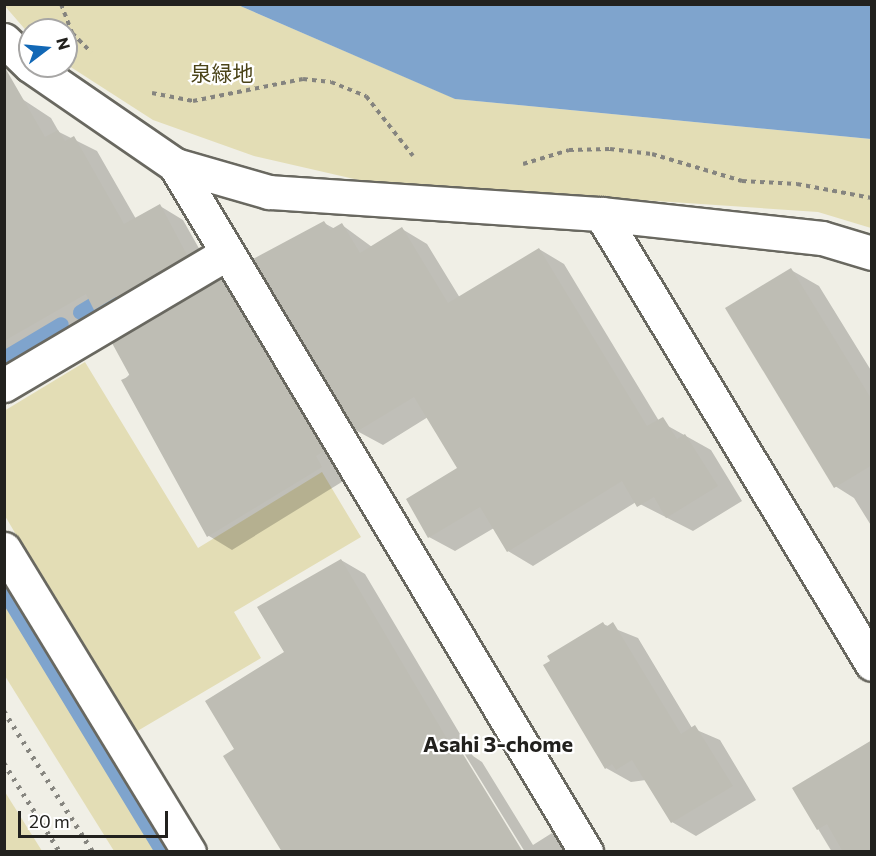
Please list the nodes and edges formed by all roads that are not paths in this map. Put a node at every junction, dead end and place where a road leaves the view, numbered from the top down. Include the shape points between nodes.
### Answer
1 (4, 40) edge
2 (18, 53) edge
3 (50, 78) edge
4 (175, 165) junction
5 (601, 214) junction
6 (227, 253) junction
7 (872, 253) edge
8 (4, 385) edge
9 (4, 549) edge
10 (872, 664) edge
11 (189, 852) edge
12 (586, 852) edge

1 - 2 street
3 - 4 street
4 - 5 street via 269,192
4 - 6 street
5 - 7 street via 822,238
5 - 10 street
6 - 8 street
6 - 12 street
9 - 11 street

